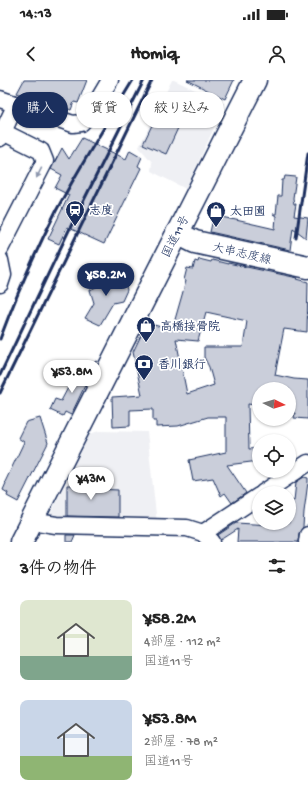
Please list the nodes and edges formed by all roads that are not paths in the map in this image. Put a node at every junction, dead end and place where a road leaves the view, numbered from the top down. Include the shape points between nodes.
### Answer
1 (110, 80) edge
2 (255, 80) edge
3 (0, 99) edge
4 (12, 103) edge
5 (12, 113) edge
6 (68, 122) edge
7 (2, 135) edge
8 (177, 233) junction
9 (0, 249) edge
10 (0, 260) edge
11 (308, 267) edge
12 (0, 284) edge
13 (308, 463) edge
14 (274, 486) edge
15 (252, 502) edge
16 (31, 521) junction
17 (187, 528) junction
18 (308, 535) edge
19 (207, 538) edge
20 (20, 542) edge
21 (177, 542) edge
22 (307, 542) edge

1 - 6 street via 91,112 81,123
2 - 8 main road, 国道11号
3 - 4 street
5 - 7 street
7 -> 9 street via 41,151 45,161
8 - 11 main road, 大串志度線 via 195,242
8 - 16 main road, 国道11号
10 - 12 street via 4,275
13 - 14 street
15 - 19 street
16 - 17 street via 56,525
16 - 20 main road, 国道11号
17 - 19 street
17 - 21 street
18 - 22 street

